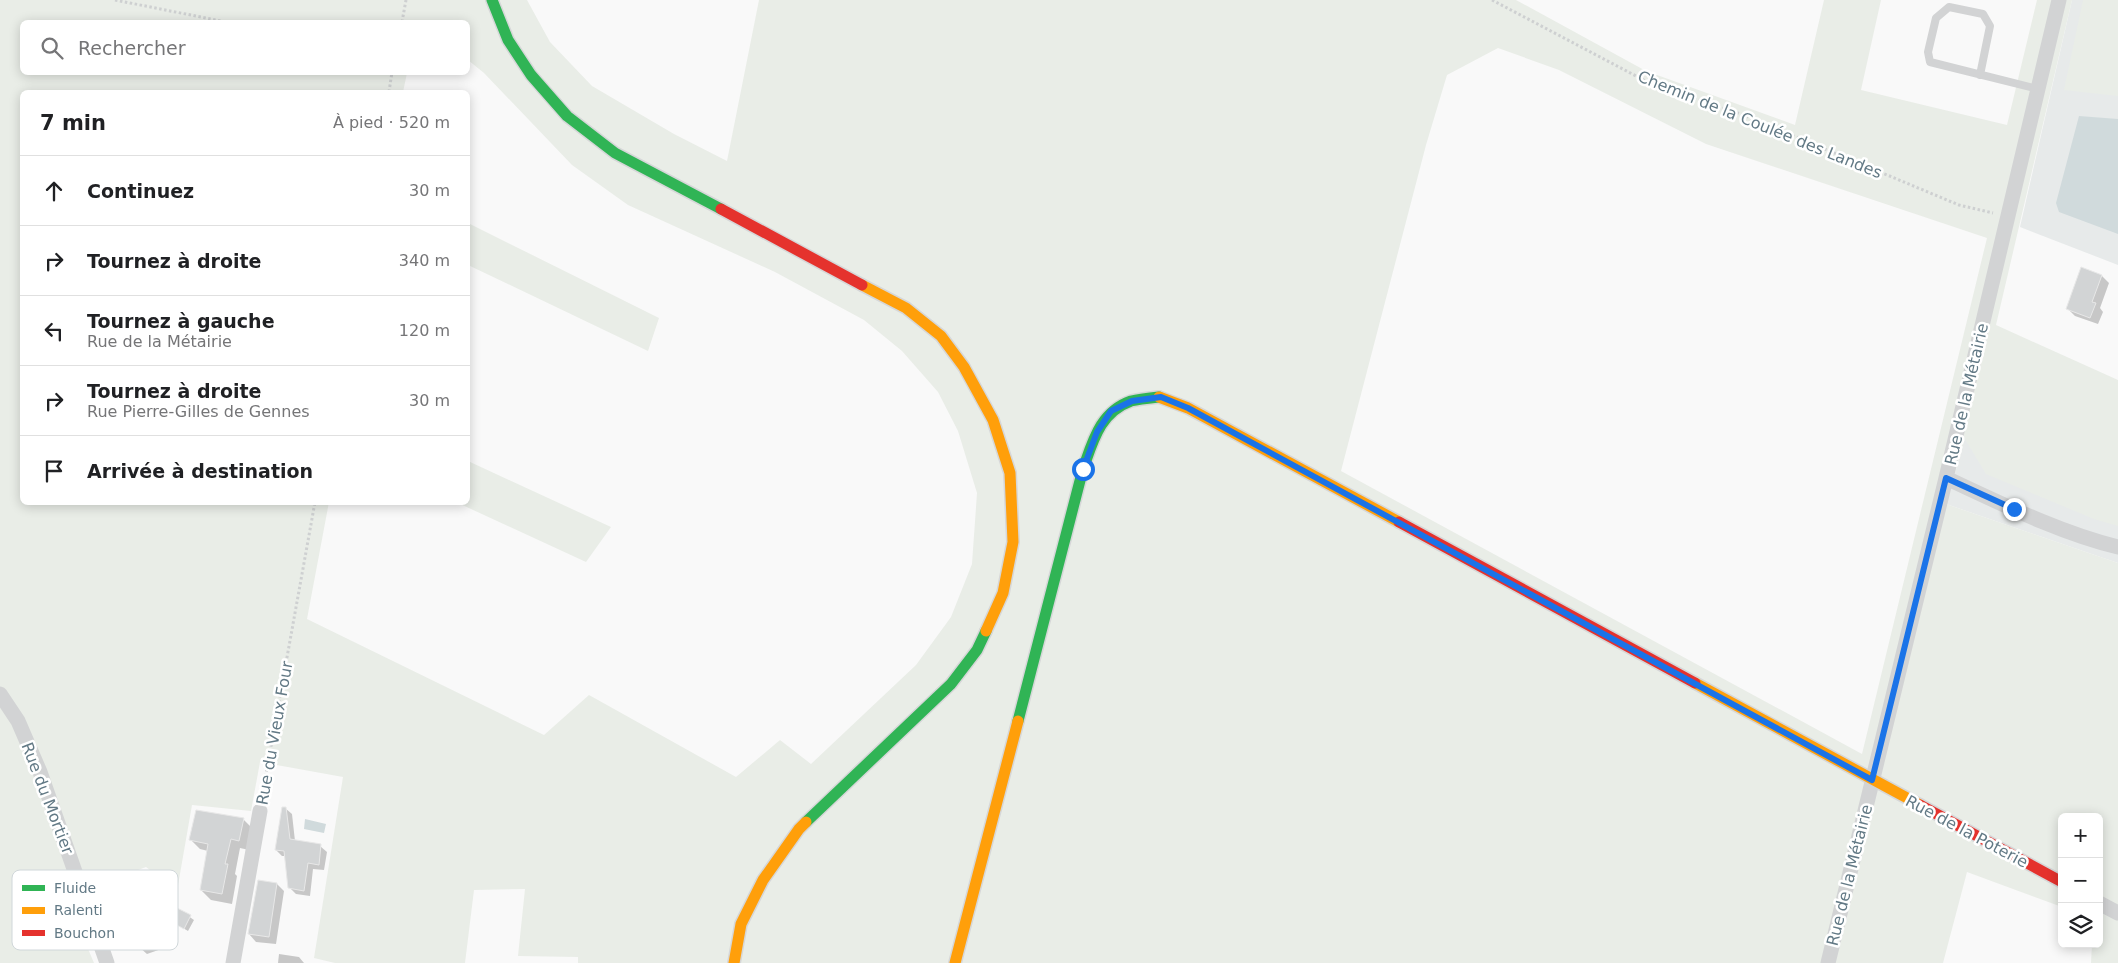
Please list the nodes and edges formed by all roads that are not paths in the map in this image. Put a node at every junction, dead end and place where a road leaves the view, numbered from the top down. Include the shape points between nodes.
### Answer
1 (492, 0) edge
2 (2059, 0) edge
3 (1980, 75) junction
4 (2038, 89) junction
5 (1946, 478) junction
6 (2118, 547) edge
7 (0, 694) edge
8 (1872, 780) junction
9 (260, 811) road end
10 (74, 870) edge
11 (2058, 880) edge
12 (2103, 905) edge
13 (2118, 913) edge
14 (102, 950) edge
15 (107, 963) edge
16 (233, 963) edge
17 (734, 963) edge
18 (955, 963) edge
19 (1828, 963) edge

1 - 17 street via 508,40 531,75 567,116 615,153 906,308 941,336 964,367 993,420 1010,473 1013,542 1003,593 978,650 951,684 799,829 763,880 741,924
2 - 4 street, Rue de la Métairie
3 - 3 lane via 1930,62 1928,52 1936,18 1949,7 1983,14 1990,26
3 - 4 lane
4 - 5 street, Rue de la Métairie
5 - 6 street via 2014,509
5 - 8 street, Rue de la Métairie
7 - 10 street, Rue du Mortier via 18,721 40,772
8 - 11 street, Rue de la Poterie
8 - 18 street, Rue de la Poterie via 1188,408 1161,397 1132,401 1111,411 1097,432 1083,469
8 - 19 street, Rue de la Métairie
9 - 16 street, Rue du Vieux Four
12 - 13 street
14 - 15 street, Rue du Mortier

